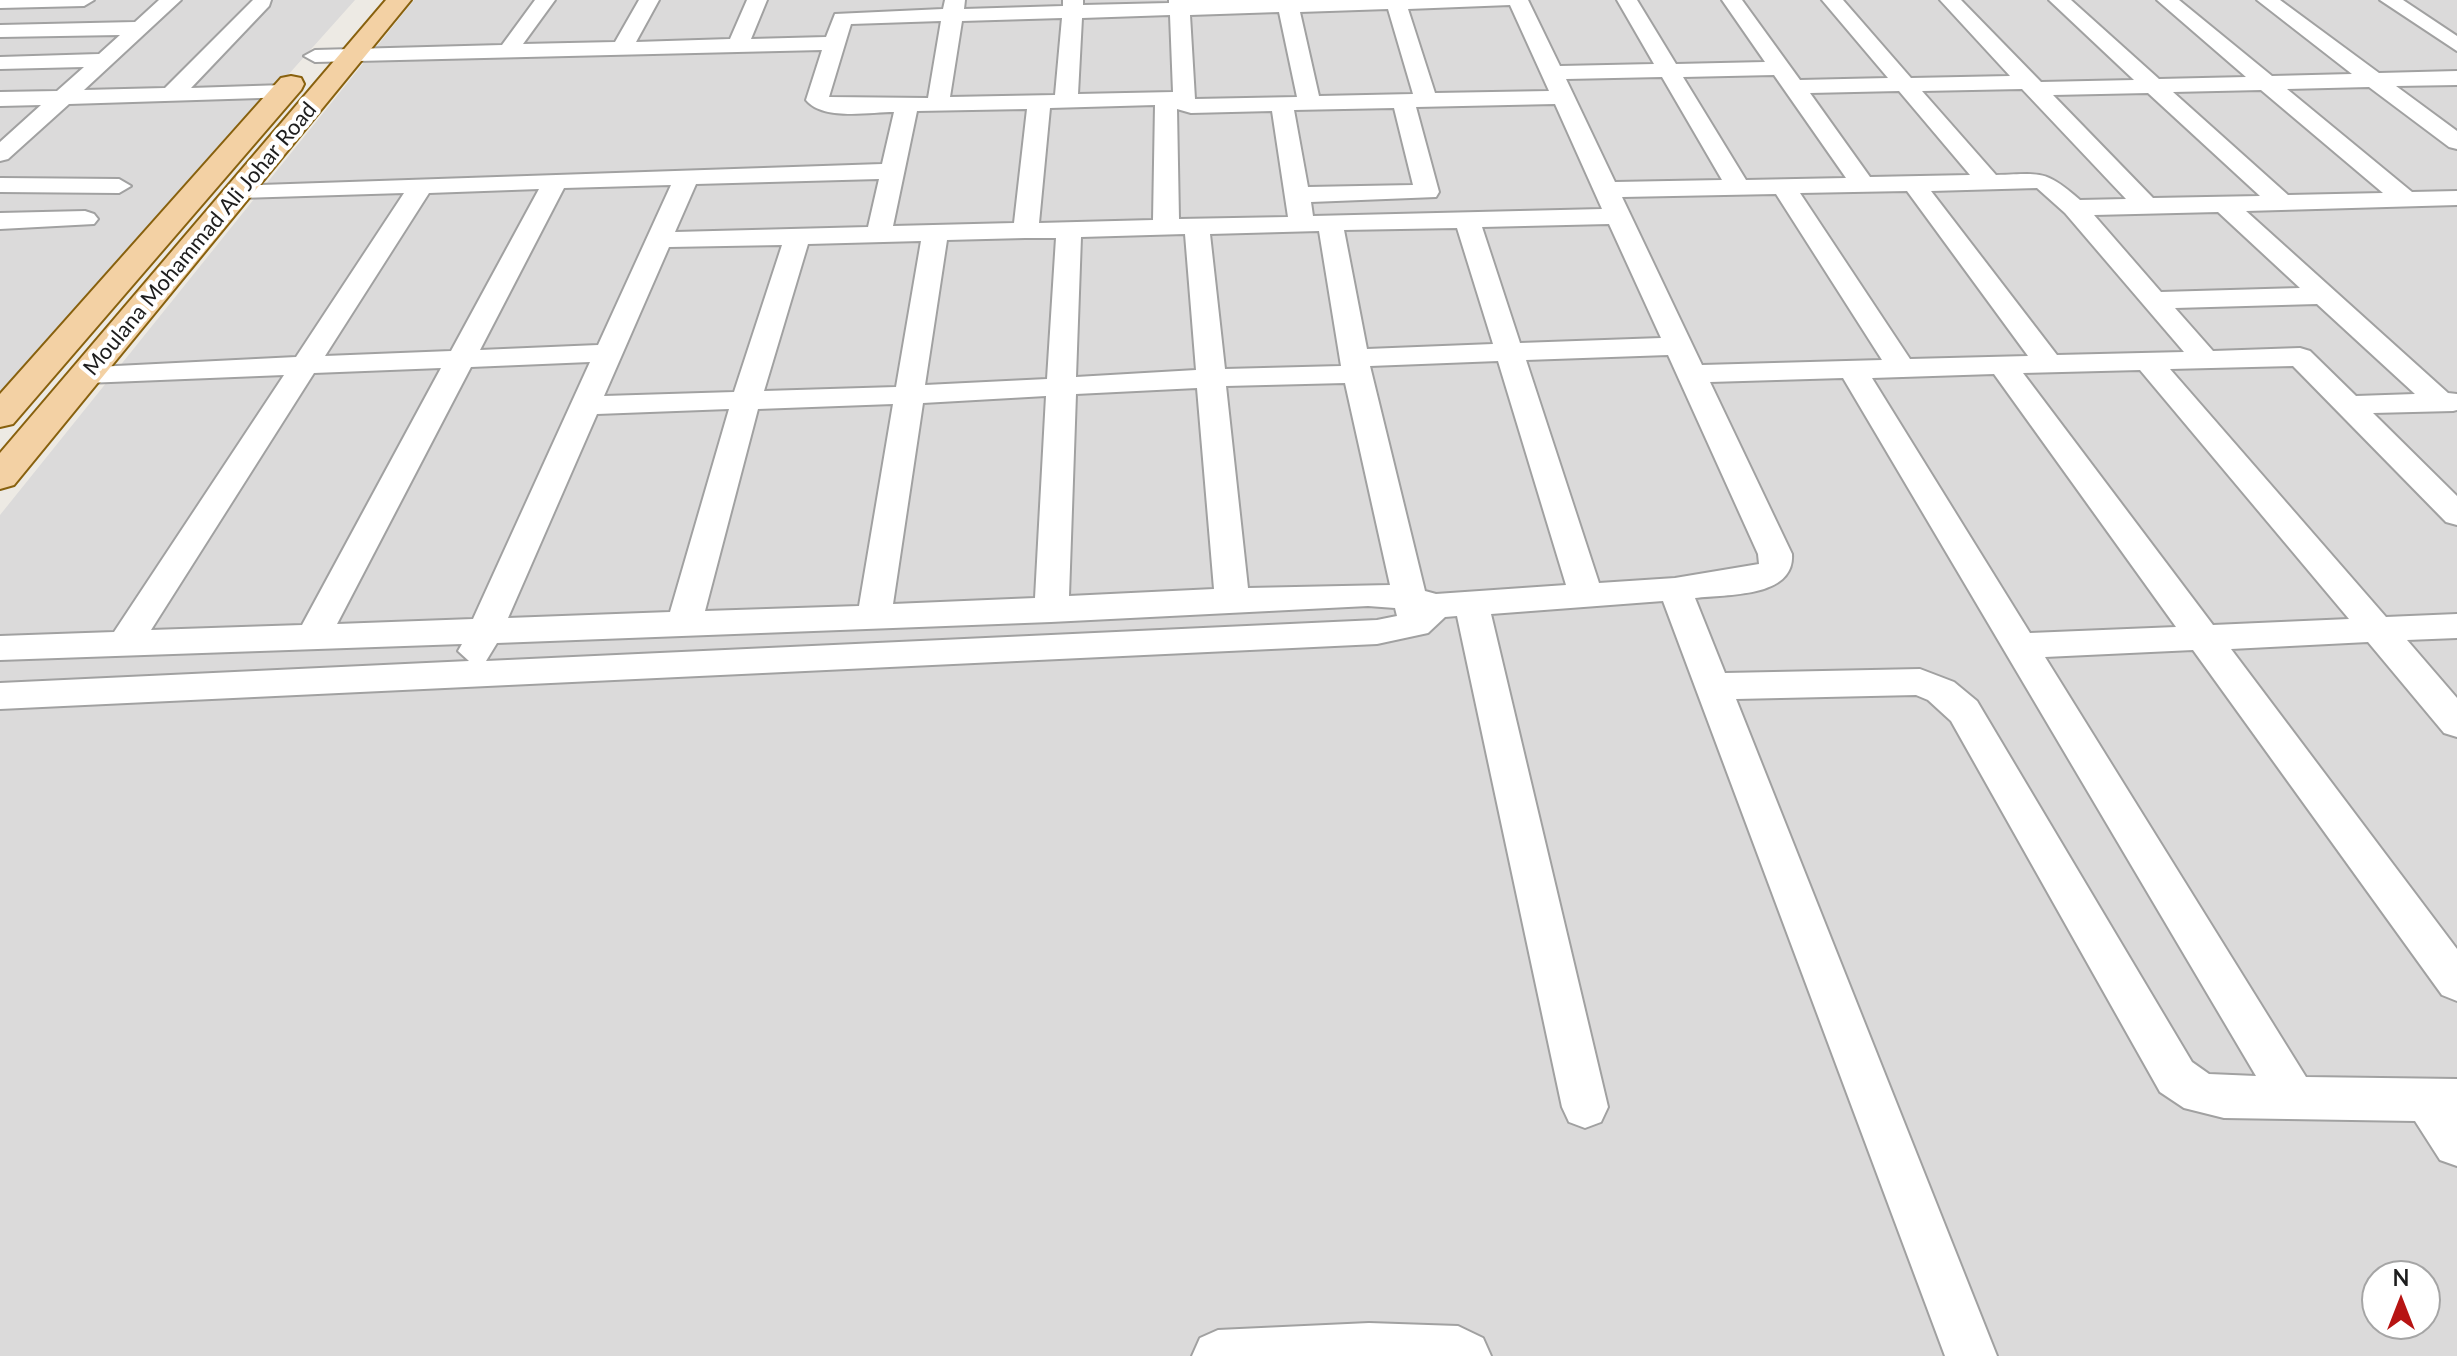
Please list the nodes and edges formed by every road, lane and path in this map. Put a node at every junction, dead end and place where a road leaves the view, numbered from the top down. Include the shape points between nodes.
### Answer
1 (84, 0) edge
2 (171, 0) edge
3 (364, 0) edge
4 (399, 0) edge
5 (545, 0) edge
6 (649, 0) edge
7 (757, 0) edge
8 (1508, 0) edge
9 (1518, 0) edge
10 (1627, 0) edge
11 (1732, 0) edge
12 (1832, 0) edge
13 (1950, 0) edge
14 (2059, 0) edge
15 (2167, 0) edge
16 (2267, 0) edge
17 (2390, 0) edge
18 (0, 2) edge
19 (262, 2) edge
20 (1396, 2) edge
21 (1287, 3) edge
22 (1180, 4) edge
23 (1072, 6) edge
24 (954, 8) edge
25 (846, 9) edge
26 (140, 28) junction
27 (0, 31) edge
28 (835, 43) junction
29 (738, 45) junction
30 (2457, 45) edge
31 (622, 48) junction
32 (508, 51) junction
33 (315, 56) junction
34 (353, 56) junction
35 (104, 60) junction
36 (0, 63) edge
37 (1780, 68) junction
38 (1669, 71) junction
39 (2457, 78) edge
40 (2375, 80) junction
41 (2267, 83) junction
42 (1558, 85) junction
43 (1905, 85) junction
44 (2032, 86) junction
45 (2153, 86) junction
46 (1794, 87) junction
47 (284, 92) junction
48 (171, 95) junction
49 (63, 97) junction
50 (1175, 98) junction
51 (0, 99) edge
52 (1066, 101) junction
53 (1414, 101) junction
54 (1039, 102) junction
55 (1309, 103) junction
56 (1282, 104) junction
57 (907, 105) junction
58 (938, 105) junction
59 (2457, 142) edge
60 (0, 154) edge
61 (895, 171) junction
62 (687, 177) junction
63 (2120, 177) junction
64 (1988, 181) junction
65 (2043, 181) junction
66 (555, 182) junction
67 (1913, 183) junction
68 (1863, 184) junction
69 (0, 185) edge
70 (119, 186) dead end
71 (421, 186) junction
72 (1783, 186) junction
73 (1738, 187) junction
74 (240, 191) junction
75 (1297, 195) junction
76 (2457, 198) edge
77 (2407, 200) junction
78 (1612, 203) junction
79 (2282, 203) junction
80 (2225, 205) junction
81 (2147, 207) junction
82 (2074, 208) junction
83 (85, 219) dead end
84 (1467, 220) junction
85 (0, 221) edge
86 (1316, 224) junction
87 (1197, 226) junction
88 (1166, 227) junction
89 (1069, 230) junction
90 (1026, 231) junction
91 (935, 233) junction
92 (879, 234) junction
93 (798, 236) junction
94 (659, 240) junction
95 (2324, 296) junction
96 (2155, 300) junction
97 (1679, 346) junction
98 (1509, 352) junction
99 (609, 353) junction
100 (461, 359) junction
101 (2205, 359) junction
102 (2147, 360) junction
103 (2048, 363) junction
104 (304, 365) junction
105 (2002, 365) junction
106 (1356, 366) junction
107 (1901, 368) junction
108 (1852, 369) junction
109 (86, 374) junction
110 (1691, 374) junction
111 (1212, 378) junction
112 (1060, 387) junction
113 (910, 395) junction
114 (746, 400) junction
115 (2449, 402) edge
116 (586, 405) junction
117 (2351, 405) junction
118 (0, 416) edge
119 (12, 450) edge
120 (0, 477) edge
121 (2457, 515) edge
122 (1675, 589) junction
123 (1587, 597) junction
124 (1232, 602) junction
125 (1433, 608) junction
126 (1051, 610) junction
127 (874, 617) junction
128 (684, 624) junction
129 (2457, 626) edge
130 (2378, 630) junction
131 (486, 632) junction
132 (312, 638) junction
133 (2203, 638) junction
134 (124, 644) junction
135 (2020, 646) junction
136 (0, 648) edge
137 (465, 676) junction
138 (1712, 686) junction
139 (0, 696) edge
140 (2457, 723) edge
141 (2457, 982) edge
142 (2295, 1100) junction
143 (2443, 1100) edge
144 (1585, 1107) dead end
145 (2457, 1144) edge
146 (1218, 1356) edge
147 (1465, 1356) edge
148 (1971, 1356) edge

1 - 18 street
2 - 26 street
3 - 33 main road, Moulana Mohammad Ali Johar Road
4 - 34 main road, Moulana Mohammad Ali Johar Road
5 - 32 street
6 - 31 street
7 - 29 street
8 - 20 street
9 - 42 street
10 - 38 street
11 - 37 street
12 - 43 street
13 - 44 street
14 - 45 street
15 - 41 street
16 - 40 street
17 - 30 street
19 - 48 street
20 - 21 street
20 - 53 street
21 - 22 street
21 - 55 street
22 - 23 street
22 - 50 street
23 - 24 street
23 - 52 street
24 - 25 street
24 - 58 street
25 - 28 street
26 - 27 street
26 - 35 street
28 - 29 street
28 - 57 street via 817,100 833,106
29 - 31 street
31 - 32 street
32 - 34 street
33 - 34 street
33 - 47 main road, Moulana Mohammad Ali Johar Road
34 - 74 main road, Moulana Mohammad Ali Johar Road
35 - 36 street
35 - 49 street
37 - 38 street
37 - 46 street
38 - 42 street
38 - 73 street
39 - 40 street
40 - 41 street
40 - 59 street
41 - 45 street
41 - 77 street
42 - 53 street
42 - 78 street
43 - 44 street
43 - 46 street
43 - 64 street
44 - 45 street
44 - 63 street
45 - 79 street
46 - 68 street
47 - 48 street
47 - 118 main road, Moulana Mohammad Ali Johar Road
48 - 49 street
49 - 51 street
49 - 60 street
50 - 52 street
50 - 56 street via 1191,106
50 - 88 street
52 - 54 street
53 - 55 street
53 - 75 street via 1427,192
54 - 58 street
54 - 90 street
55 - 56 street
56 - 75 street
57 - 58 street
57 - 61 street
61 - 62 street
61 - 92 street
62 - 66 street
62 - 94 street
63 - 65 street
63 - 81 street
64 - 65 street
64 - 67 street
65 - 82 street
66 - 71 street
66 - 100 street
67 - 68 street
67 - 103 street
68 - 72 street
69 - 70 street
71 - 74 street
71 - 104 street
72 - 73 street
72 - 107 street
73 - 78 street
74 - 109 main road, Moulana Mohammad Ali Johar Road
75 - 86 street
76 - 77 street
77 - 79 street
78 - 84 street
78 - 97 street
79 - 80 street
80 - 81 street
80 - 95 street
81 - 82 street
82 - 96 street
83 - 85 street
84 - 86 street
84 - 98 street
86 - 87 street
86 - 106 street
87 - 88 street
87 - 111 street
88 - 89 street
89 - 90 street
89 - 112 street
90 - 91 street
91 - 92 street
91 - 113 street
92 - 93 street
93 - 94 street
93 - 114 street
94 - 99 street
95 - 96 street
95 - 115 street
96 - 101 street
97 - 98 street
97 - 110 street
98 - 106 street
98 - 123 street
99 - 100 street
99 - 116 street
100 - 104 street
100 - 132 street
101 - 102 street
101 - 117 street via 2300,357
102 - 103 street
102 - 130 street
103 - 105 street
104 - 109 street
104 - 134 street
105 - 107 street
105 - 133 street
106 - 111 street
106 - 125 street
107 - 108 street
108 - 110 street
108 - 135 street
109 - 119 main road, Moulana Mohammad Ali Johar Road
110 - 122 street via 1775,554 1776,569 1761,578
111 - 112 street
111 - 124 street
112 - 113 street
112 - 126 street
113 - 114 street
113 - 127 street
114 - 116 street
114 - 128 street
115 - 117 street
116 - 131 street
117 - 121 street
119 - 120 main road, Moulana Mohammad Ali Johar Road
122 - 123 street
122 - 138 street
123 - 125 street
124 - 125 street via 1368,594
124 - 126 street
125 - 137 street via 1377,632
125 - 144 street
126 - 127 street
127 - 128 street
128 - 131 street
129 - 130 street
130 - 133 street
130 - 140 street
131 - 132 street
131 - 137 street
132 - 134 street
133 - 135 street
133 - 141 street
134 - 136 street
135 - 142 street
137 - 139 street
138 - 142 street via 1920,682 1941,691 1964,711 2176,1077 2200,1093
138 - 148 street
142 - 143 street
143 - 145 street
146 - 147 street via 1369,1349

